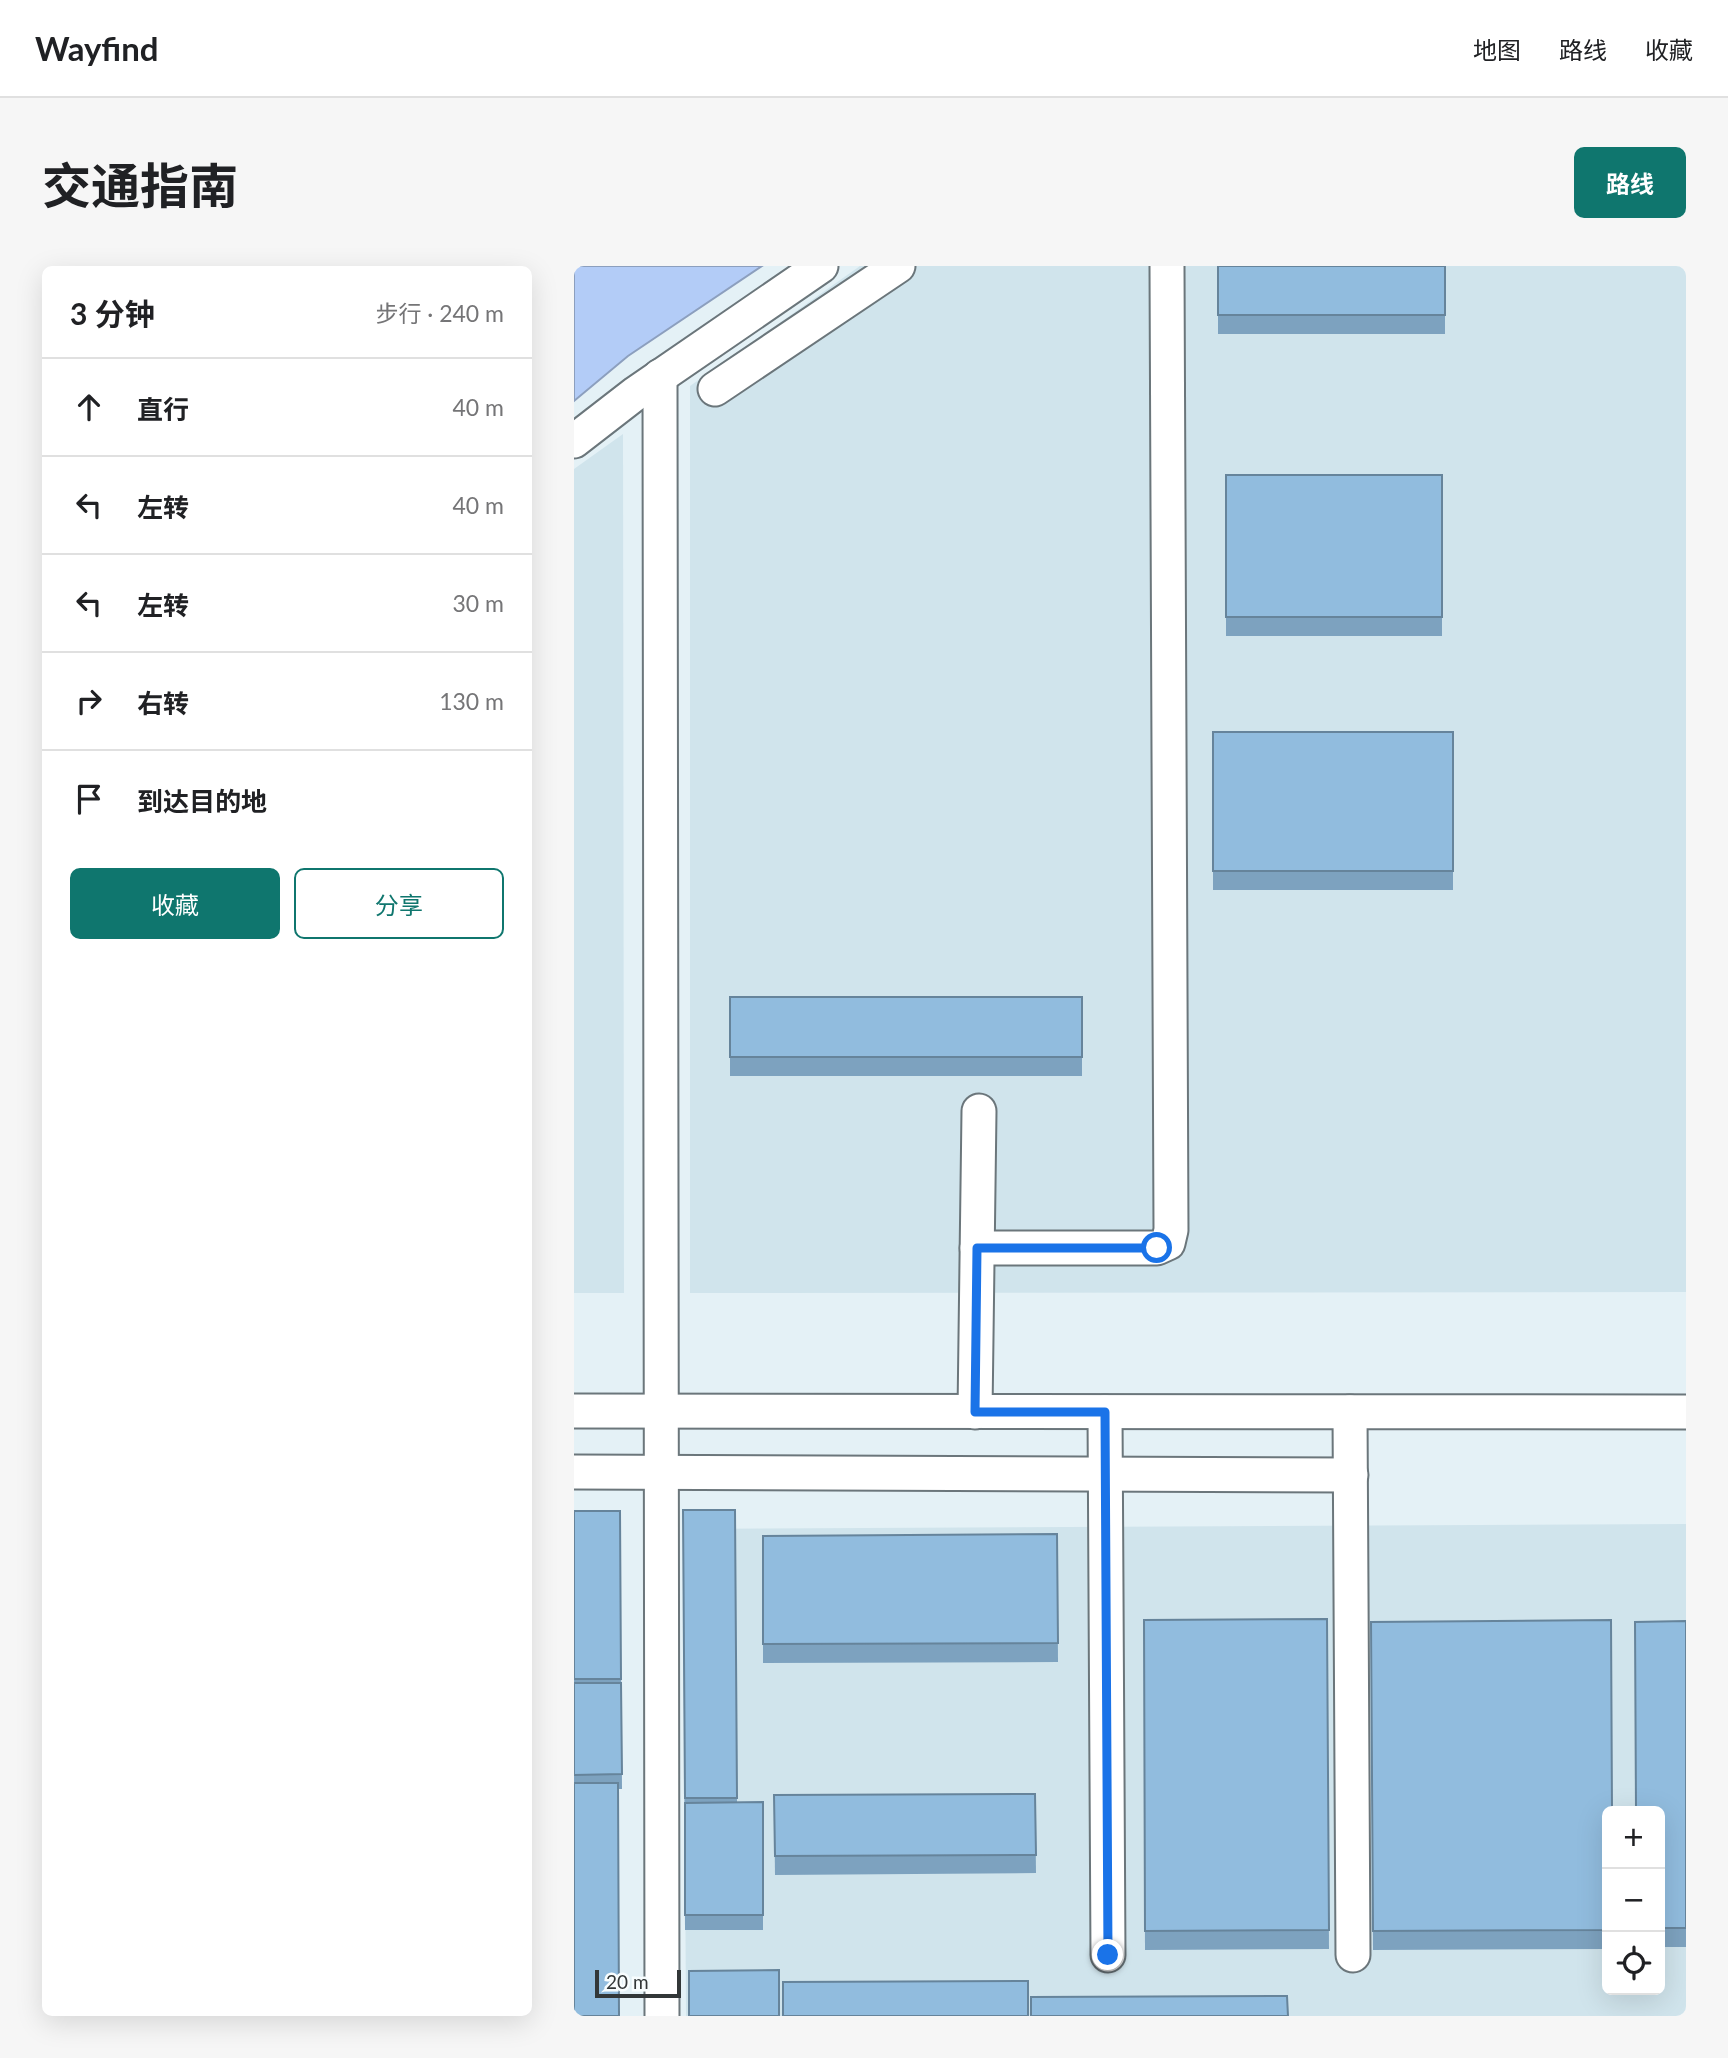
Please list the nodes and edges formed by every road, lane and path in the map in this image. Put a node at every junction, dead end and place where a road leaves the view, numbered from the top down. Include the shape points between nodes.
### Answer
1 (821, 266) edge
2 (898, 266) edge
3 (1167, 266) edge
4 (660, 376) junction
5 (715, 389) dead end
6 (574, 441) edge
7 (979, 1111) dead end
8 (977, 1248) junction
9 (574, 1411) edge
10 (661, 1411) junction
11 (975, 1412) junction
12 (1105, 1412) junction
13 (1350, 1412) junction
14 (1686, 1412) edge
15 (661, 1471) junction
16 (574, 1472) edge
17 (1105, 1474) junction
18 (1351, 1475) junction
19 (1108, 1955) dead end
20 (1353, 1955) dead end
21 (662, 2016) edge

1 - 4 street
2 - 5 street
3 - 8 street via 1171,1230 1168,1243 1157,1248
4 - 6 street
4 - 10 street
7 - 8 street
8 - 11 street
9 - 10 street
10 - 11 street
10 - 15 street
11 - 12 street
12 - 13 street
12 - 17 street
13 - 14 street
13 - 18 street
15 - 16 street
15 - 17 street
15 - 21 street
17 - 18 street
17 - 19 street
18 - 20 street

